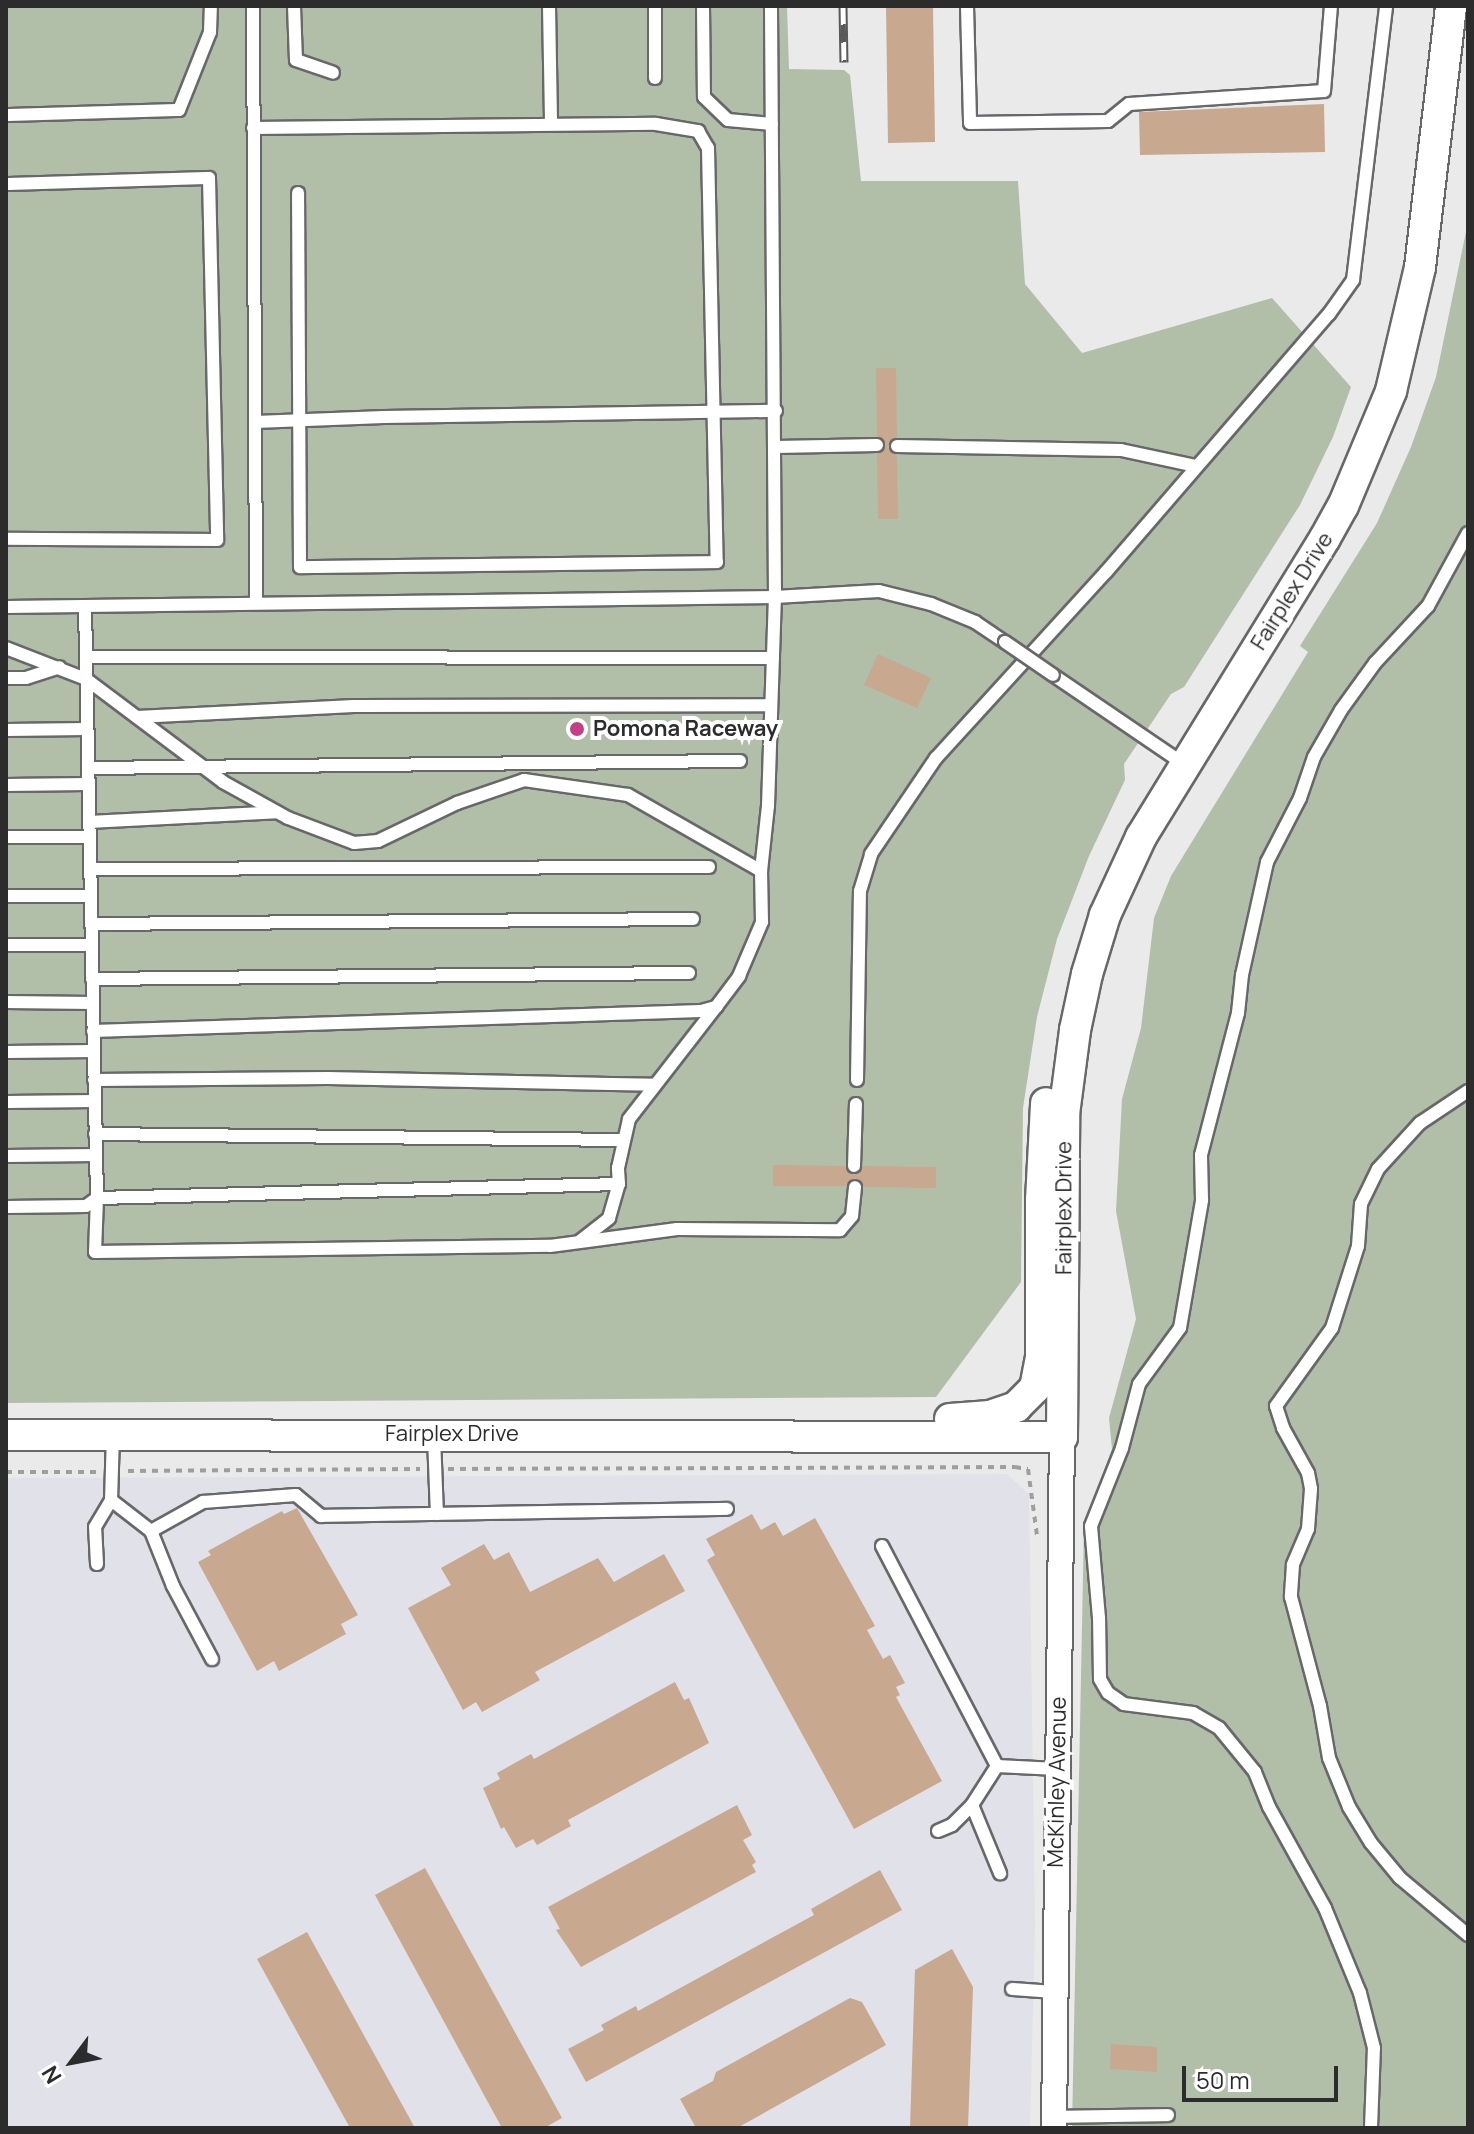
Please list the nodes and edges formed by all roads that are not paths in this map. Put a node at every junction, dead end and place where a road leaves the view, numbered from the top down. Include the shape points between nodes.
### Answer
1 (211, 6) edge
2 (253, 6) edge
3 (294, 6) edge
4 (549, 6) edge
5 (655, 6) edge
6 (703, 6) edge
7 (771, 6) edge
8 (967, 6) edge
9 (1331, 6) edge
10 (1386, 6) edge
11 (1451, 6) edge
12 (333, 73) dead end
13 (655, 78) dead end
14 (6, 115) edge
15 (551, 124) junction
16 (772, 124) junction
17 (253, 128) junction
18 (6, 184) edge
19 (298, 193) dead end
20 (776, 411) junction
21 (713, 413) junction
22 (300, 420) junction
23 (255, 422) junction
24 (877, 445) dead end
25 (897, 446) dead end
26 (776, 447) junction
27 (1196, 466) junction
28 (1468, 533) edge
29 (6, 539) edge
30 (775, 597) junction
31 (256, 603) junction
32 (85, 606) junction
33 (6, 607) edge
34 (6, 648) edge
35 (86, 657) junction
36 (773, 658) junction
37 (59, 667) junction
38 (6, 678) edge
39 (86, 679) junction
40 (771, 705) junction
41 (137, 717) junction
42 (87, 729) junction
43 (6, 730) edge
44 (740, 761) dead end
45 (199, 764) junction
46 (1184, 764) junction
47 (88, 768) junction
48 (88, 784) junction
49 (6, 785) edge
50 (277, 812) junction
51 (89, 822) junction
52 (6, 837) edge
53 (89, 837) junction
54 (1136, 846) junction
55 (709, 867) dead end
56 (90, 869) junction
57 (761, 871) junction
58 (6, 896) edge
59 (91, 896) junction
60 (693, 919) dead end
61 (91, 924) junction
62 (6, 945) edge
63 (92, 945) junction
64 (689, 973) dead end
65 (92, 979) junction
66 (6, 1002) edge
67 (93, 1003) junction
68 (716, 1007) junction
69 (93, 1031) junction
70 (94, 1051) junction
71 (6, 1052) edge
72 (94, 1080) junction
73 (857, 1080) dead end
74 (655, 1085) junction
75 (1468, 1091) edge
76 (95, 1101) junction
77 (6, 1102) edge
78 (856, 1104) dead end
79 (95, 1134) junction
80 (624, 1140) junction
81 (96, 1155) junction
82 (6, 1156) edge
83 (854, 1166) dead end
84 (619, 1184) junction
85 (855, 1187) dead end
86 (97, 1198) junction
87 (6, 1207) edge
88 (578, 1243) junction
89 (113, 1434) junction
90 (434, 1434) junction
91 (6, 1435) edge
92 (833, 1436) junction
93 (1062, 1437) junction
94 (111, 1500) junction
95 (727, 1509) dead end
96 (437, 1514) junction
97 (151, 1531) junction
98 (882, 1546) dead end
99 (97, 1564) dead end
100 (212, 1659) dead end
101 (997, 1766) junction
102 (1057, 1769) junction
103 (972, 1805) junction
104 (938, 1831) dead end
105 (1000, 1873) dead end
106 (1468, 1935) edge
107 (1012, 1989) dead end
108 (1055, 1992) junction
109 (1168, 2115) dead end
110 (1054, 2122) edge
111 (1371, 2128) edge

1 - 14 lane via 210,32 179,110
2 - 17 lane
3 - 12 lane via 296,60
4 - 15 lane
5 - 13 lane
6 - 16 lane via 704,97 728,120
7 - 16 lane
8 - 9 lane via 970,123 1108,121 1129,104 1324,91
10 - 27 lane via 1353,280
11 - 46 street, Fairplex Drive via 1420,267 1391,391 1343,506
15 - 17 lane
15 - 21 lane via 656,124 698,131 708,148
16 - 20 lane
17 - 23 lane
18 - 29 lane via 209,178 217,540
19 - 22 lane
20 - 21 lane
20 - 26 lane
21 - 22 lane
21 - 22 lane via 717,562 300,567
22 - 23 lane
23 - 31 lane
24 - 26 lane
25 - 27 lane via 1121,450
26 - 30 lane
27 - 73 lane via 936,758 871,854 860,891
28 - 111 lane via 1428,606 1375,663 1341,710 1267,862 1238,1013 1201,1155 1202,1200 1180,1328 1139,1384 1122,1448 1091,1526 1100,1679 1124,1704 1193,1713 1219,1728 1255,1772 1325,1908 1360,1993 1374,2048
30 - 31 lane
30 - 36 lane
30 - 46 lane, bridge via 879,591 953,613 975,622
31 - 32 lane
32 - 33 lane
32 - 35 lane
34 - 37 lane
35 - 36 lane
35 - 39 lane
36 - 40 lane
37 - 38 lane via 26,678
37 - 39 lane
39 - 41 lane
39 - 42 lane
40 - 41 lane via 354,706
40 - 57 lane
41 - 45 lane
42 - 43 lane
42 - 47 lane
44 - 45 lane
45 - 47 lane
45 - 50 lane
46 - 54 street, Fairplex Drive
47 - 48 lane
48 - 49 lane
48 - 51 lane
50 - 51 lane
50 - 57 lane via 354,843 378,841 457,803 524,780 628,795
51 - 53 lane
52 - 53 lane
53 - 56 lane
54 - 92 street via 1110,874 1067,991 1049,1074 1041,1200 1041,1358 1035,1388 1016,1407 990,1416
54 - 93 street, Fairplex Drive via 1105,915 1087,974 1068,1073
55 - 56 lane
56 - 59 lane
57 - 68 lane via 762,922 739,976
58 - 59 lane
59 - 61 lane
60 - 61 lane
61 - 63 lane
62 - 63 lane
63 - 65 lane
64 - 65 lane
65 - 67 lane
66 - 67 lane
67 - 69 lane
68 - 69 lane
68 - 74 lane
69 - 70 lane
70 - 71 lane
70 - 72 lane
72 - 74 lane via 328,1078
72 - 76 lane
74 - 80 lane via 629,1119
75 - 106 lane via 1420,1123 1378,1169 1361,1204 1358,1246 1332,1328 1276,1406 1311,1489 1308,1529 1293,1565 1291,1597 1329,1758 1371,1843 1400,1878
76 - 77 lane
76 - 79 lane
78 - 83 lane
79 - 80 lane
79 - 81 lane
80 - 84 lane
81 - 82 lane
81 - 86 lane
84 - 86 lane
84 - 88 lane via 609,1218
85 - 88 lane via 852,1216 840,1230 677,1229
86 - 87 lane via 86,1206
86 - 88 lane via 95,1252
89 - 90 street, Fairplex Drive
89 - 91 street, Fairplex Drive
89 - 94 lane
90 - 92 street, Fairplex Drive
90 - 96 lane
92 - 93 street, Fairplex Drive
93 - 102 street, McKinley Avenue
94 - 97 lane
94 - 99 lane via 95,1527
95 - 96 lane
96 - 97 lane via 321,1516 296,1495 203,1502
97 - 100 lane
98 - 101 lane
101 - 102 lane
101 - 103 lane
102 - 108 street, McKinley Avenue
103 - 104 lane
103 - 105 lane
107 - 108 lane
108 - 110 street, McKinley Avenue
109 - 110 lane

